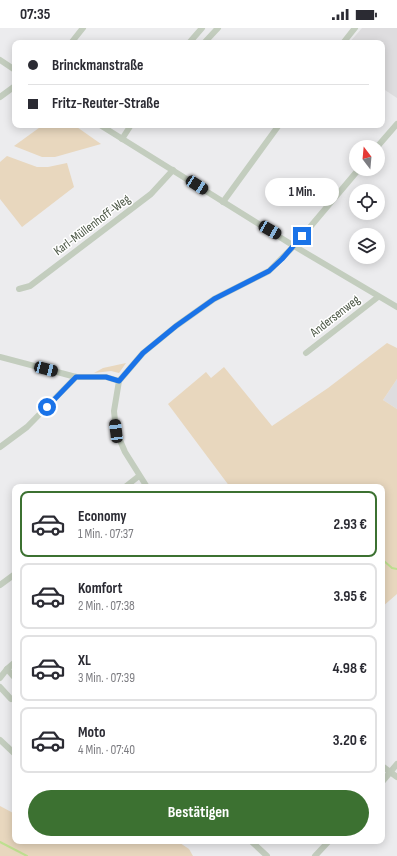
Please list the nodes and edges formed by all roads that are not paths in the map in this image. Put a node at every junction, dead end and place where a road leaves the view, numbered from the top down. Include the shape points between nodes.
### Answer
1 (83, 28) edge
2 (218, 28) edge
3 (354, 28) edge
4 (201, 29) edge
5 (209, 38) joint
6 (73, 40) edge
7 (192, 40) edge
8 (344, 40) edge
9 (0, 60) edge
10 (12, 68) edge
11 (12, 88) edge
12 (0, 97) edge
13 (397, 124) edge
14 (105, 128) edge
15 (129, 128) edge
16 (277, 128) edge
17 (122, 139) junction
18 (383, 140) edge
19 (173, 170) junction
20 (353, 176) edge
21 (223, 202) junction
22 (294, 246) junction
23 (19, 289) dead end
24 (378, 297) junction
25 (397, 306) edge
26 (306, 353) dead end
27 (0, 357) edge
28 (76, 377) junction
29 (119, 381) junction
30 (0, 447) edge
31 (140, 476) junction
32 (129, 484) edge
33 (145, 484) edge
34 (12, 576) edge
35 (0, 585) edge
36 (12, 665) edge
37 (7, 669) junction
38 (12, 675) edge
39 (0, 678) edge
40 (0, 687) edge
41 (10, 699) dead end
42 (0, 740) edge
43 (12, 751) edge
44 (397, 764) edge
45 (385, 768) edge
46 (391, 772) junction
47 (397, 777) edge
48 (385, 779) edge
49 (254, 844) edge
50 (326, 844) edge
51 (267, 856) edge
52 (315, 856) edge

1 - 6 street
2 - 5 street
3 - 8 street
4 - 5 street
4 - 7 street
9 - 10 street
11 - 12 street
13 - 18 street
14 - 17 street
15 - 17 street
16 - 21 street
17 - 19 street
19 - 21 street
19 - 23 street, Karl-Müllenhoff-Weg via 151,194 30,286
20 - 22 street
21 - 22 street
22 - 24 street
22 - 29 street via 269,271 214,299 176,326 143,353
24 - 25 street
24 - 26 street, Andersenweg
27 - 28 street
28 - 29 street via 106,377
28 - 30 street via 27,427
29 - 31 street via 114,411 116,431
31 - 32 street
31 - 33 street
34 - 35 street
36 - 37 street
37 - 38 street
37 - 39 street
40 - 41 street
42 - 43 street
44 - 46 street
45 - 46 street
46 - 47 street
46 - 48 street
49 - 51 street
50 - 52 street

